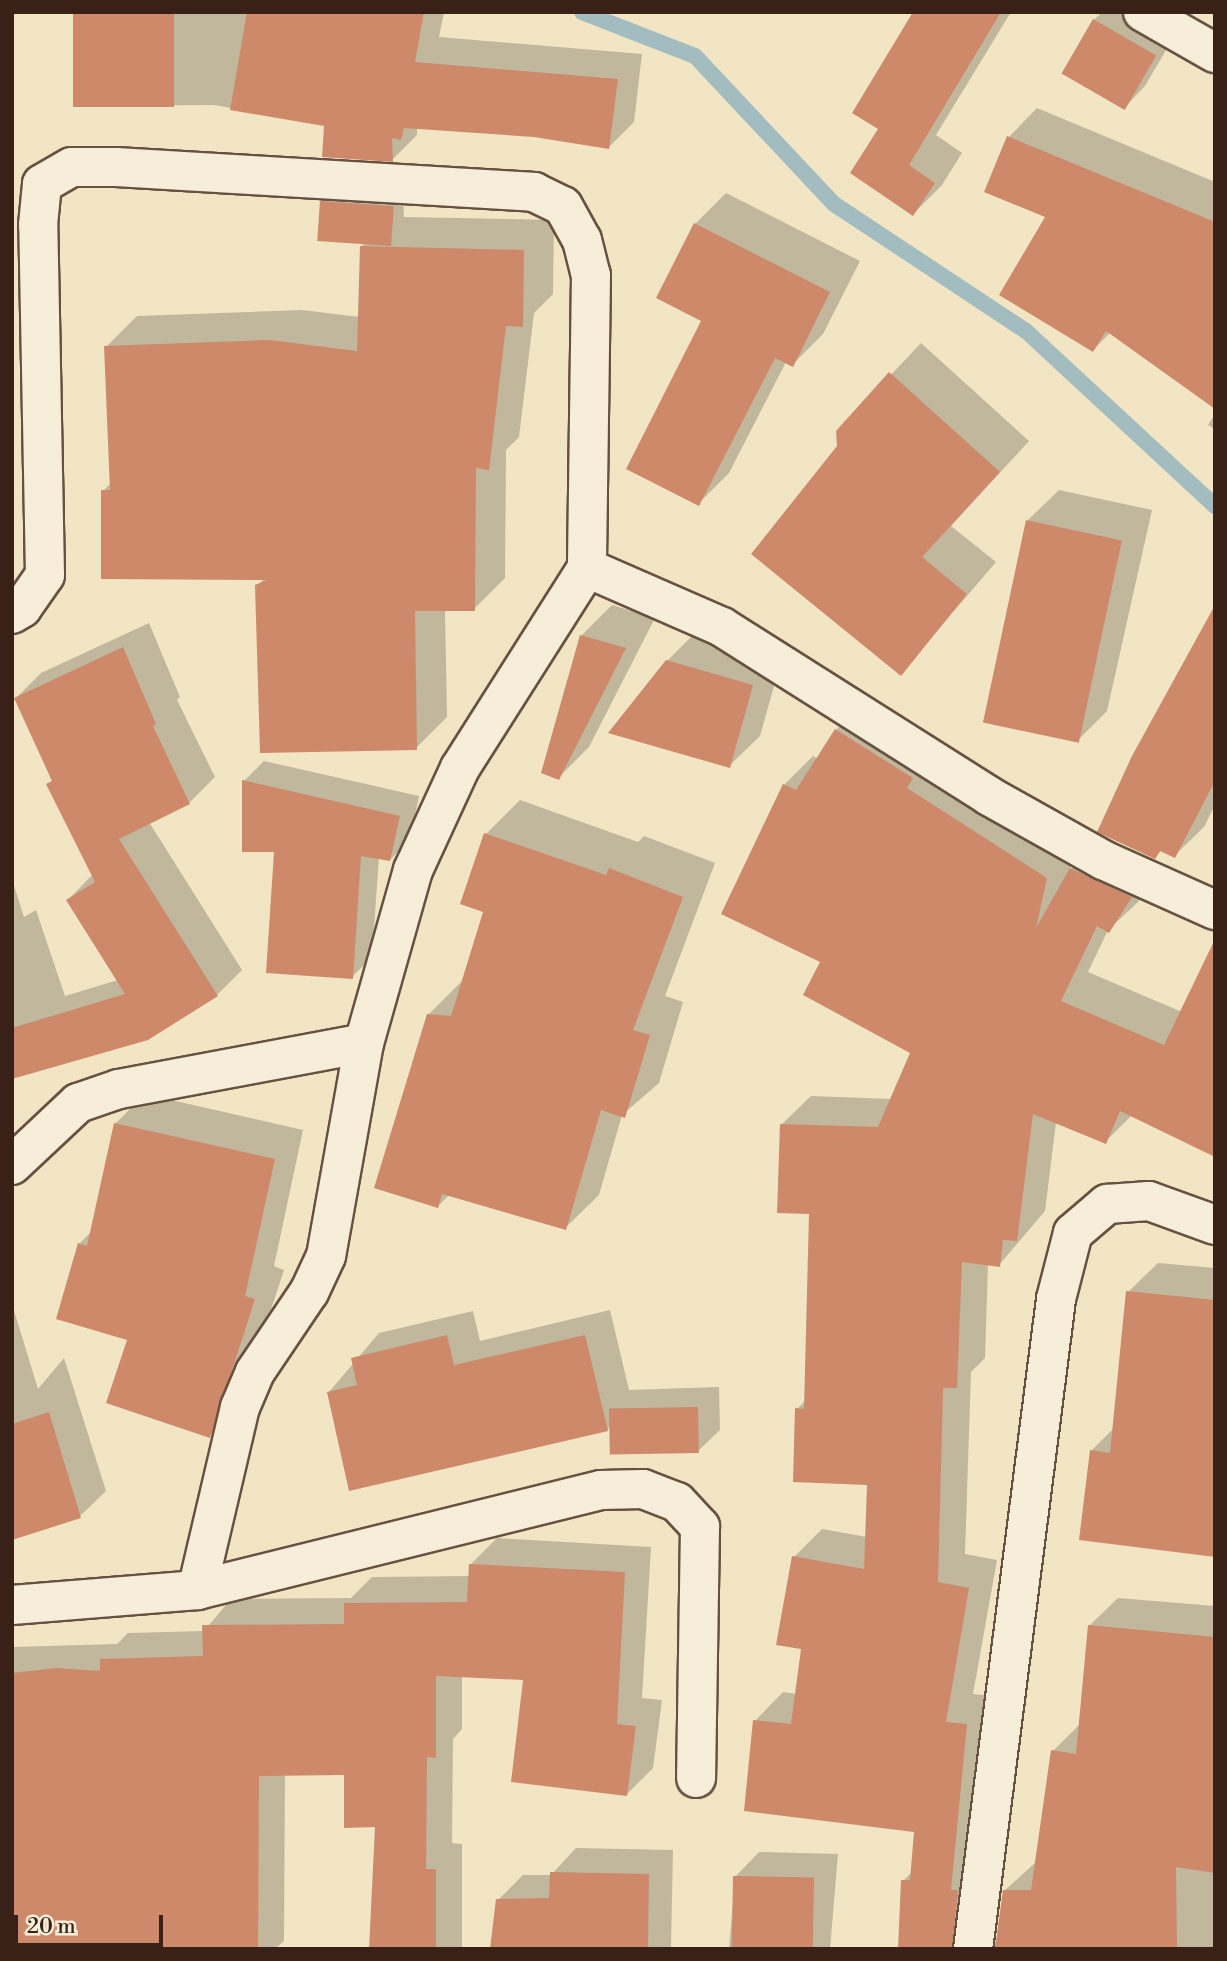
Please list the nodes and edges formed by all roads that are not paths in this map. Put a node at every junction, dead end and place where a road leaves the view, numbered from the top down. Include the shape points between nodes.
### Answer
1 (1143, 12) edge
2 (1215, 52) edge
3 (587, 568) junction
4 (12, 614) edge
5 (1215, 910) edge
6 (364, 1043) junction
7 (12, 1165) edge
8 (1215, 1225) edge
9 (197, 1590) junction
10 (12, 1605) edge
11 (696, 1778) dead end
12 (973, 1949) edge

1 - 2 street
3 - 4 street via 591,275 582,240 563,206 534,192 72,167 42,184 38,225 46,575 22,608
3 - 5 street via 722,627 989,796 1103,860
3 - 6 street via 460,768 413,870
6 - 7 street via 119,1089 78,1103
6 - 9 street via 326,1256 309,1292 255,1371 240,1407
8 - 12 street via 1149,1201 1107,1204 1073,1233 1056,1299
9 - 10 street
9 - 11 street via 541,1503 601,1490 643,1489 677,1502 700,1527

